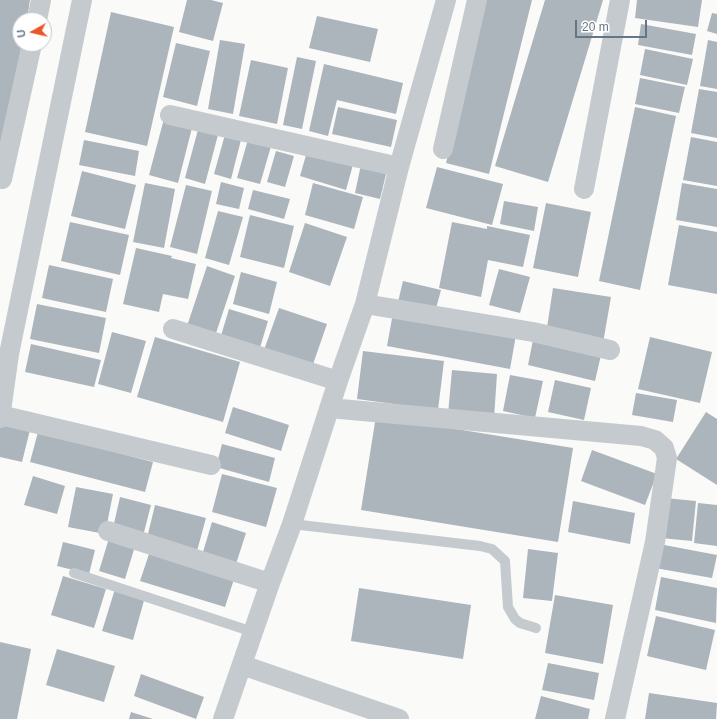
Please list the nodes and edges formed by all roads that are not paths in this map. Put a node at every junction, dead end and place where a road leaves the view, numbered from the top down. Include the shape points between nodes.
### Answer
1 (41, 0) edge
2 (82, 0) edge
3 (446, 0) edge
4 (477, 0) edge
5 (620, 0) edge
6 (39, 12) edge
7 (30, 52) edge
8 (170, 115) dead end
9 (443, 149) dead end
10 (399, 167) junction
11 (2, 179) dead end
12 (584, 189) dead end
13 (365, 304) junction
14 (173, 329) dead end
15 (610, 350) dead end
16 (338, 381) junction
17 (329, 408) junction
18 (0, 416) edge
19 (211, 465) dead end
20 (292, 524) junction
21 (108, 531) dead end
22 (74, 573) dead end
23 (270, 583) junction
24 (536, 628) dead end
25 (253, 632) junction
26 (242, 665) junction
27 (223, 719) edge
28 (400, 719) edge
29 (615, 719) edge

1 - 6 street
2 - 18 street via 11,346
3 - 10 street
4 - 9 street
5 - 12 street
7 - 11 street
8 - 10 street
10 - 13 street
13 - 15 street via 533,332
13 - 16 street
14 - 16 street
16 - 17 street
17 - 20 street
17 - 29 street via 641,436 655,440 664,448 667,458 655,542
18 - 19 street
20 - 23 street
20 - 24 lane via 480,546 492,550 505,561 508,607 520,623
21 - 23 street
22 - 25 lane
23 - 25 street
25 - 26 street
26 - 27 street
26 - 28 street

